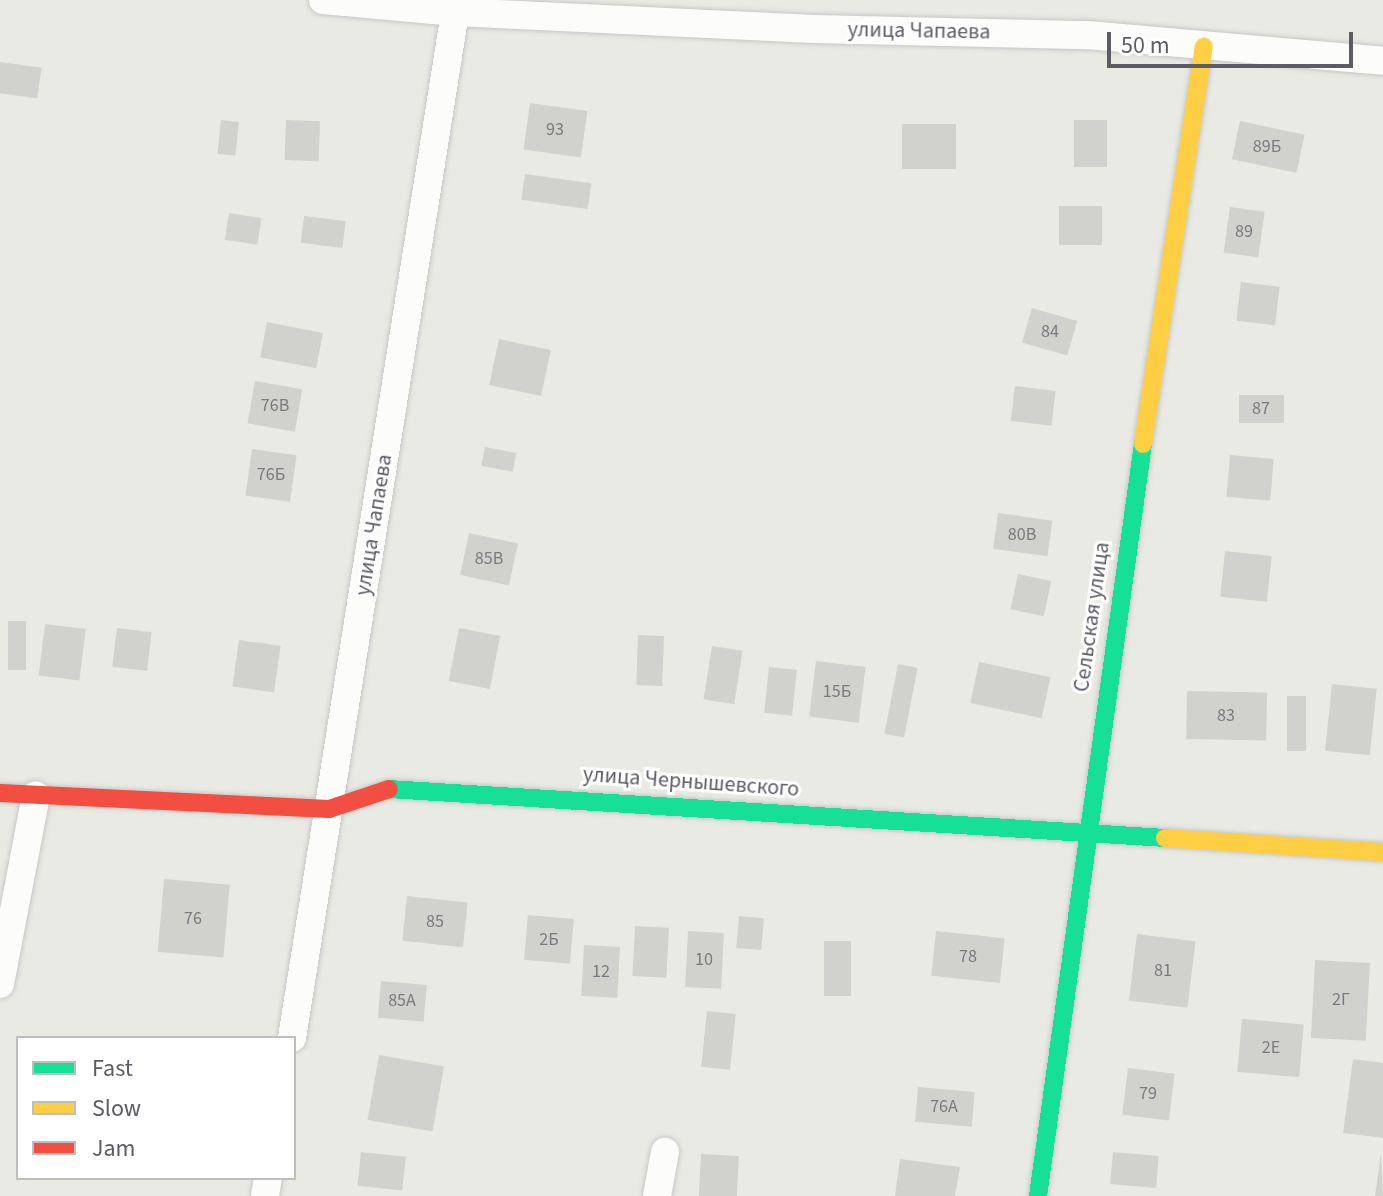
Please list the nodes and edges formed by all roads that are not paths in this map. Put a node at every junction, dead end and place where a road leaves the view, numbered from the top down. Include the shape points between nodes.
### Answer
1 (323, 0) edge
2 (455, 12) junction
3 (1204, 47) junction
4 (1383, 61) edge
5 (0, 793) edge
6 (36, 795) junction
7 (329, 809) junction
8 (1086, 831) junction
9 (1383, 852) edge
10 (0, 984) edge
11 (292, 1036) edge
12 (665, 1152) dead end
13 (657, 1196) edge
14 (1038, 1196) edge

1 - 2 street, улица Чапаева
2 - 3 street, улица Чапаева via 1088,35
2 - 7 street, улица Чапаева
3 - 4 street, улица Чапаева
3 - 8 street, Сельская улица
5 - 6 street, улица Чернышевского
6 - 7 street, улица Чернышевского
6 - 10 street
7 - 8 street, улица Чернышевского via 395,787
7 - 11 street, улица Чапаева
8 - 9 street, улица Чернышевского
8 - 14 street, Сельская улица
12 - 13 street

